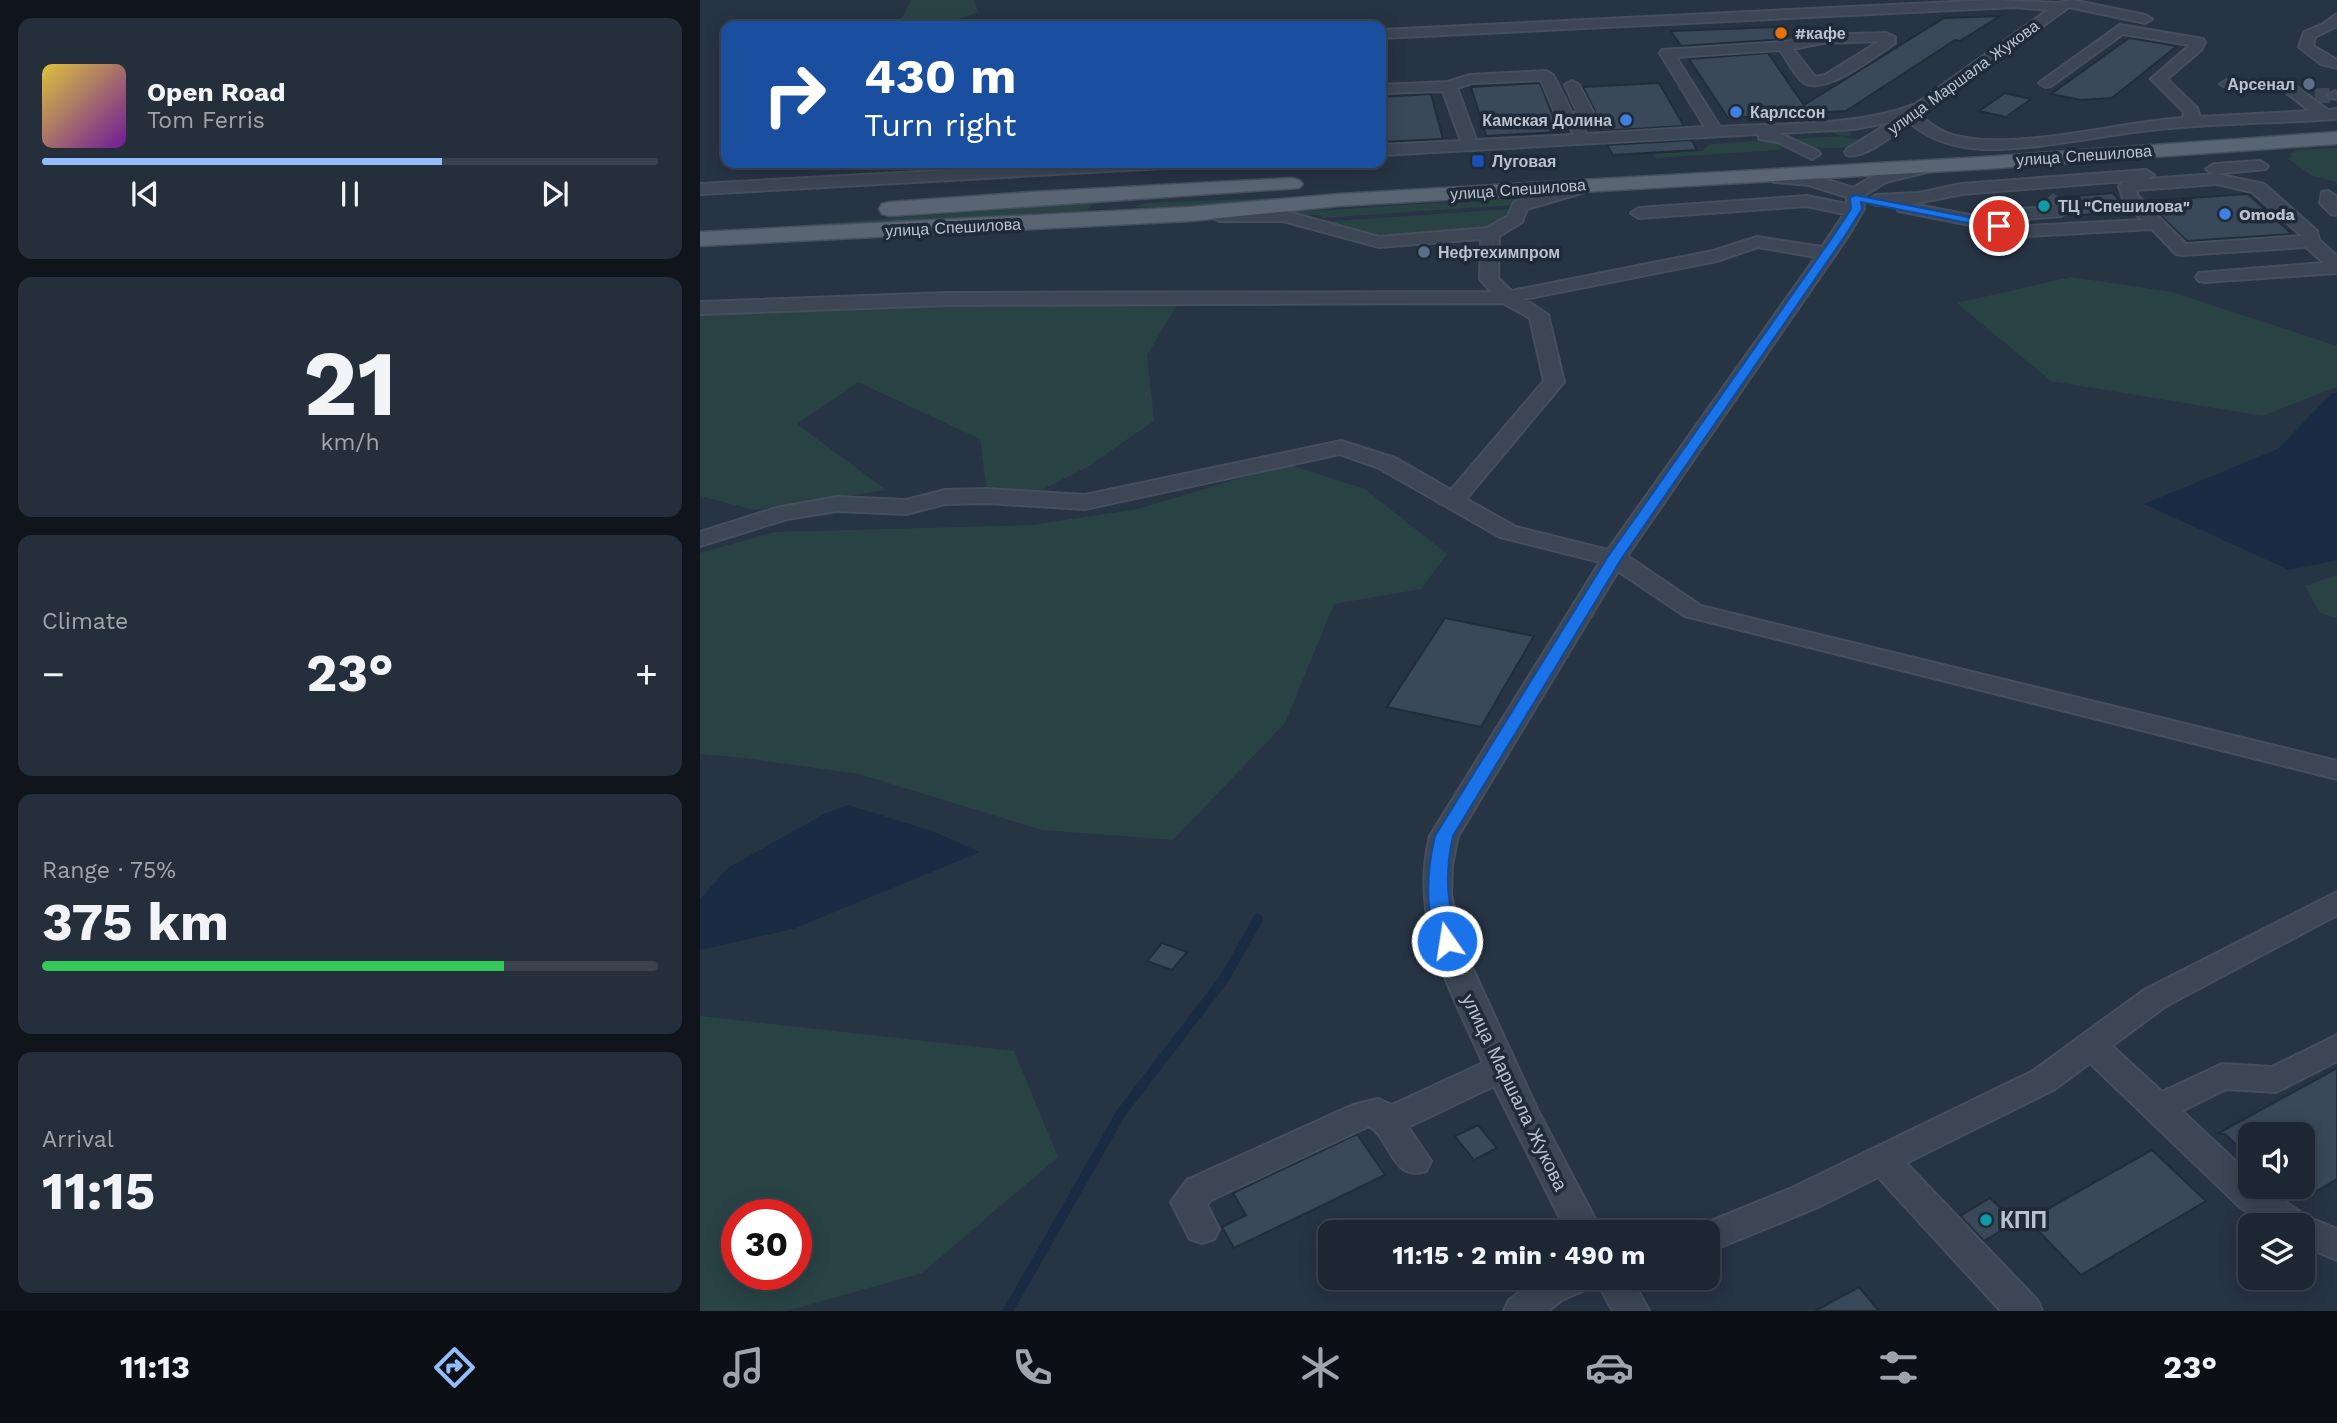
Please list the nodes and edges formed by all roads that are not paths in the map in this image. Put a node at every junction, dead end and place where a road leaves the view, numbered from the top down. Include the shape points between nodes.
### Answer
1 (1938, 3) edge
2 (2066, 3) edge
3 (2337, 18) edge
4 (1386, 34) edge
5 (2198, 42) junction
6 (1784, 46) junction
7 (2337, 64) edge
8 (2046, 83) dead end
9 (1572, 85) dead end
10 (2227, 85) dead end
11 (1449, 86) junction
12 (1386, 89) edge
13 (2327, 106) edge
14 (2259, 107) dead end
15 (1920, 108) junction
16 (2153, 113) dead end
17 (2195, 117) junction
18 (1575, 122) junction
19 (1854, 124) junction
20 (1717, 132) junction
21 (2337, 138) edge
22 (1583, 139) junction
23 (1878, 139) junction
24 (2040, 143) junction
25 (1470, 145) junction
26 (1386, 150) edge
27 (1853, 152) junction
28 (1812, 154) junction
29 (1983, 163) junction
30 (1038, 168) edge
31 (1717, 177) junction
32 (1601, 184) junction
33 (2243, 184) junction
34 (700, 189) edge
35 (1195, 189) junction
36 (1936, 197) junction
37 (1860, 200) junction
38 (1639, 213) dead end
39 (1190, 214) junction
40 (1960, 218) junction
41 (700, 224) edge
42 (2156, 224) junction
43 (1490, 233) junction
44 (700, 239) edge
45 (2311, 242) junction
46 (1827, 253) junction
47 (2205, 277) dead end
48 (1507, 297) junction
49 (700, 308) edge
50 (1453, 501) junction
51 (700, 538) edge
52 (1614, 558) junction
53 (2330, 771) edge
54 (2337, 902) edge
55 (2092, 1046) junction
56 (2337, 1047) edge
57 (1502, 1068) junction
58 (2158, 1109) junction
59 (1387, 1122) junction
60 (1883, 1160) junction
61 (1414, 1161) dead end
62 (2276, 1213) edge
63 (1579, 1220) edge
64 (1202, 1228) dead end
65 (1720, 1232) edge
66 (2315, 1235) edge
67 (2337, 1245) edge
68 (1549, 1290) edge
69 (1620, 1290) edge
70 (1522, 1311) edge
71 (1631, 1311) edge
72 (2024, 1311) edge

1 - 2 street
1 - 4 street
2 - 5 street via 2198,30
2 - 15 street, улица Маршала Жукова
3 - 7 street via 2309,35 2306,47
5 - 8 street via 2120,29
5 - 17 street via 2158,79
6 - 6 street via 1808,79 1815,81 1830,78 1890,40 1881,36 1822,39
6 - 20 street via 1667,53
9 - 18 street via 1585,112
10 - 13 street via 2280,83
11 - 12 street
11 - 18 street via 1470,79 1546,75 1565,117
11 - 25 street
13 - 17 street
13 - 24 main road, улица Спешилова
14 - 17 street
15 - 19 street
15 - 23 street, улица Маршала Жукова
15 - 24 street via 1915,119 1938,137 1971,143
16 - 17 street
17 - 24 street
18 - 22 street
19 - 20 street
19 - 23 street via 1879,132
20 - 22 street
20 - 28 street via 1775,136
21 - 29 main road, улица Спешилова
22 - 25 street
23 - 27 street, улица Маршала Жукова
24 - 27 main road, улица Спешилова
25 - 26 street
27 - 28 main road, улица Спешилова
28 - 35 main road, улица Спешилова
29 - 31 main road, улица Спешилова
29 - 37 street via 1881,178
30 - 34 street
31 - 32 main road, улица Спешилова
31 - 37 street via 1811,180
32 - 39 main road, улица Спешилова
32 - 43 street via 1521,206 1508,225
33 - 36 street via 2263,163 1961,189
33 - 42 street via 2237,191 2130,198
33 - 45 street via 2258,188 2311,235
35 - 39 main road via 1126,199 1113,207 1128,212
35 - 41 main road, улица Спешилова
36 - 37 street
36 - 40 street via 1962,201 2045,195 2061,211
37 - 38 street via 1841,209 1807,201
37 - 40 street
37 - 46 street, улица Маршала Жукова
39 - 43 street via 1284,216 1380,242
39 - 44 main road, улица Спешилова
40 - 42 street via 2033,232
42 - 45 street via 2182,250
43 - 48 street via 1489,279
45 - 47 street via 2336,268
46 - 48 street via 1757,242 1717,256
46 - 52 street, улица Маршала Жукова
48 - 49 street via 947,299
48 - 50 street via 1539,315 1553,382
50 - 51 street via 1387,463 1341,447 1085,502 987,496 946,497 906,507 837,504 784,513
50 - 52 street via 1508,532
52 - 53 street via 1692,611
52 - 57 street, улица Маршала Жукова via 1444,836 1437,866 1437,897 1447,941
54 - 55 street via 2165,992
55 - 58 street
55 - 60 street via 2044,1080
56 - 58 street via 2276,1080 2222,1076
57 - 59 street
57 - 63 street, улица Маршала Жукова via 1539,1149
58 - 62 street via 2251,1196
59 - 61 street
59 - 64 street via 1378,1112 1364,1114 1199,1190 1188,1202
60 - 65 street
60 - 72 street
66 - 67 street
68 - 70 street
69 - 71 street

